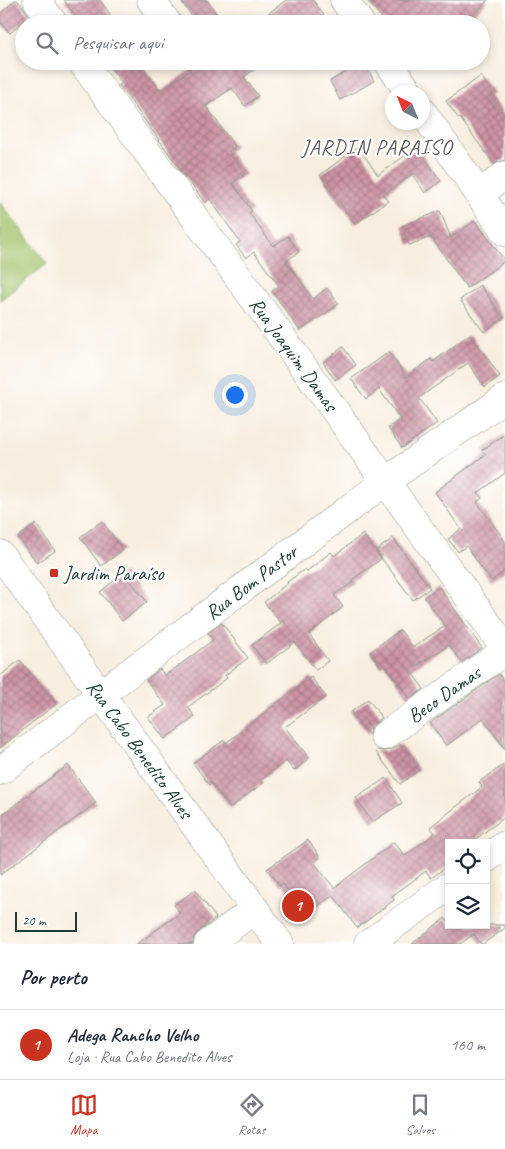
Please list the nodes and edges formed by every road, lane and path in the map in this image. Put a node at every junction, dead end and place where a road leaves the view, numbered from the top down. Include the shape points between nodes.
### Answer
1 (37, 0) edge
2 (151, 0) edge
3 (344, 0) edge
4 (48, 15) edge
5 (162, 15) edge
6 (355, 15) edge
7 (88, 70) edge
8 (394, 70) edge
9 (404, 85) edge
10 (430, 123) edge
11 (505, 174) edge
12 (479, 194) junction
13 (505, 232) edge
14 (505, 398) edge
15 (386, 481) junction
16 (0, 554) edge
17 (505, 649) edge
18 (101, 694) junction
19 (384, 736) dead end
20 (0, 771) edge
21 (505, 845) edge
22 (490, 856) edge
23 (445, 889) edge
24 (255, 909) junction
25 (208, 944) edge
26 (280, 944) edge
27 (368, 944) edge

1 - 4 street
2 - 5 street
3 - 6 street
7 - 15 street, Rua Joaquim Damas
8 - 9 street
10 - 12 street
11 - 12 street
12 - 13 street
14 - 15 street, Rua Bom Pastor
15 - 17 street, Rua Joaquim Damas
15 - 18 street, Rua Bom Pastor
16 - 18 street, Rua Cabo Benedito Alves
17 - 19 street, Beco Damas
18 - 20 street, Rua Bom Pastor
18 - 24 street, Rua Cabo Benedito Alves
21 - 22 street
23 - 27 street
24 - 25 street
24 - 26 street, Rua Cabo Benedito Alves

